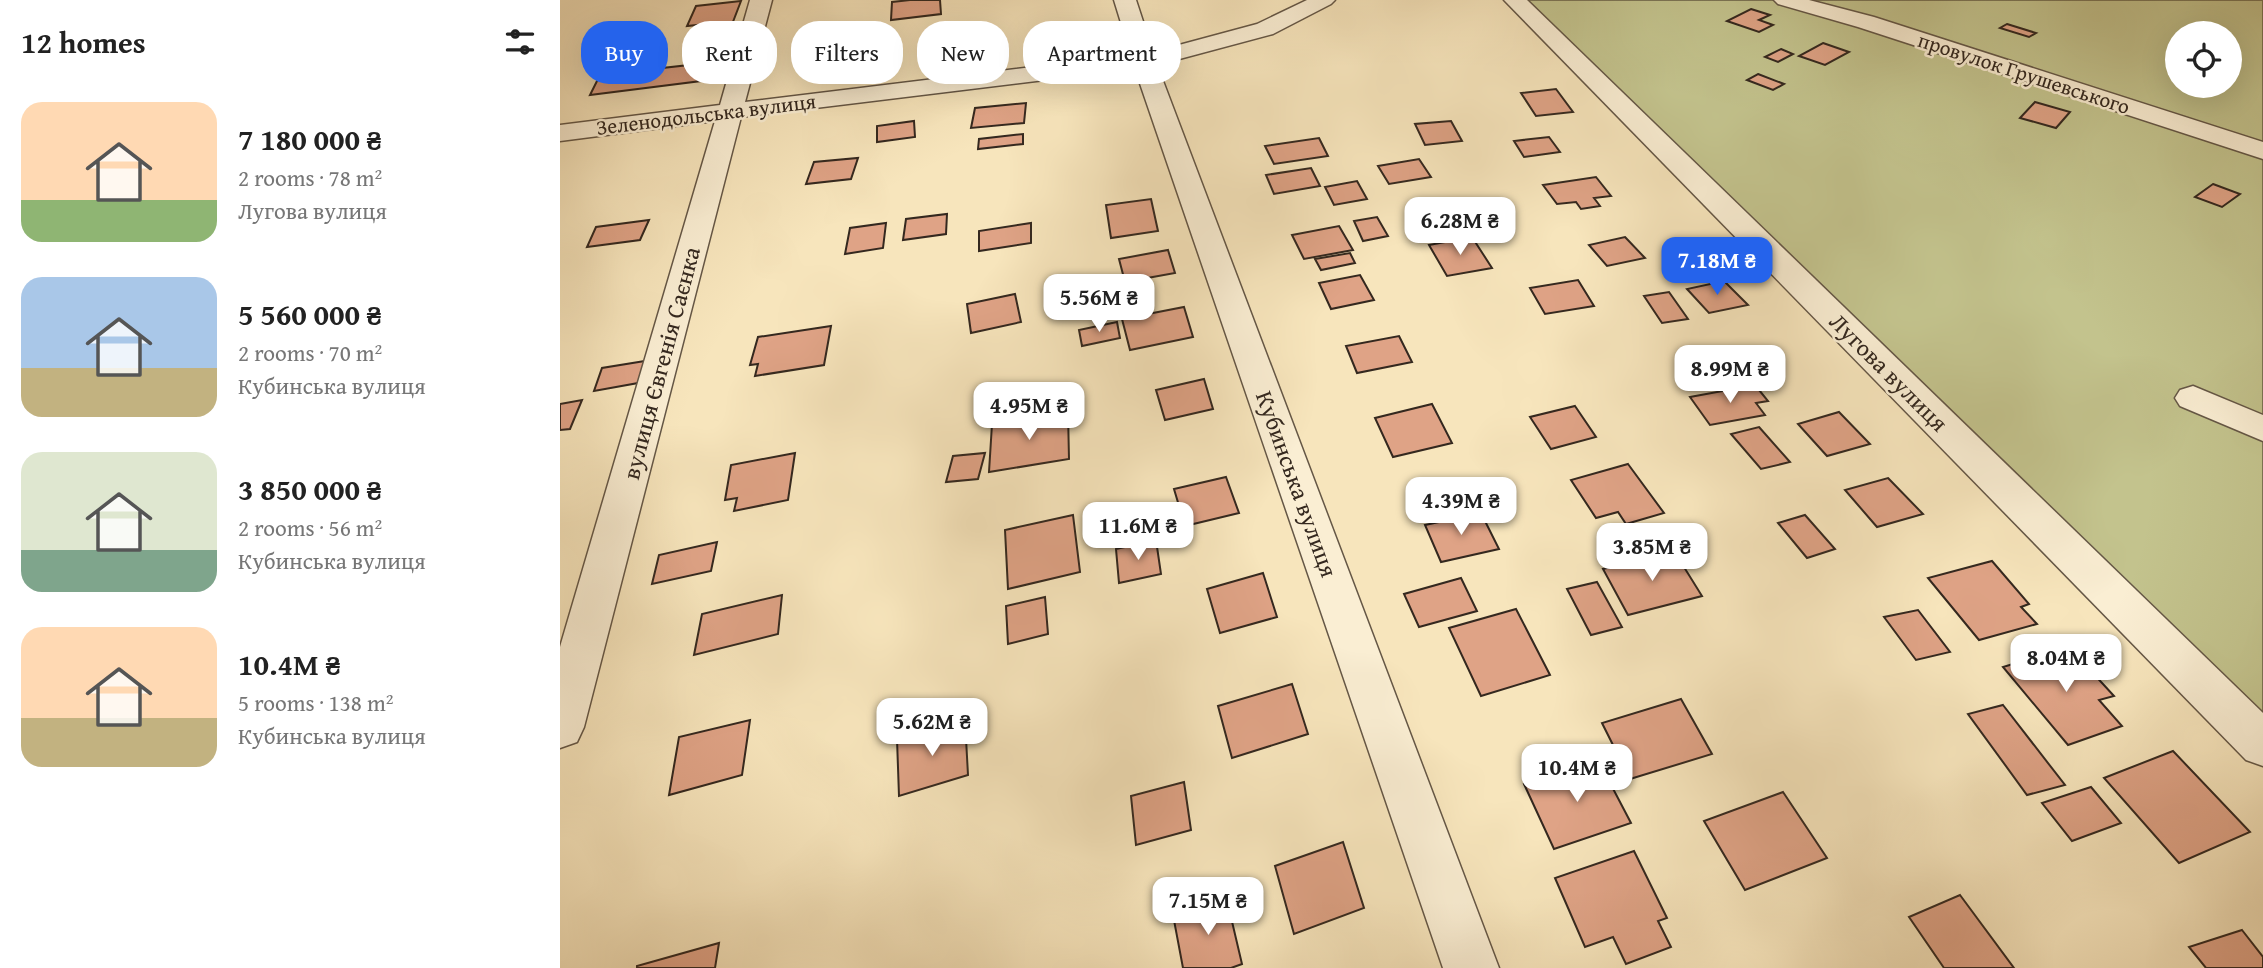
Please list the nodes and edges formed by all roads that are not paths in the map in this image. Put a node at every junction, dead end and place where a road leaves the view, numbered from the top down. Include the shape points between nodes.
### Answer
1 (761, 0) edge
2 (1125, 0) edge
3 (1324, 0) edge
4 (1515, 0) edge
5 (1784, 0) edge
6 (1132, 21) edge
7 (1181, 51) edge
8 (1023, 76) edge
9 (1152, 84) edge
10 (730, 111) junction
11 (560, 133) edge
12 (2263, 151) edge
13 (2193, 398) dead end
14 (2263, 429) edge
15 (560, 727) edge
16 (2263, 745) edge
17 (1471, 968) edge

1 - 10 street, вулиця Євгенія Саєнка
2 - 6 street, Кубинська вулиця
3 - 7 street, Зеленодольська вулиця via 1265,29
4 - 16 street, Лугова вулиця
5 - 12 street, провулок Грушевського via 1867,22
8 - 10 street, Зеленодольська вулиця
9 - 17 street, Кубинська вулиця
10 - 11 street, Зеленодольська вулиця
10 - 15 street, вулиця Євгенія Саєнка
13 - 14 street

